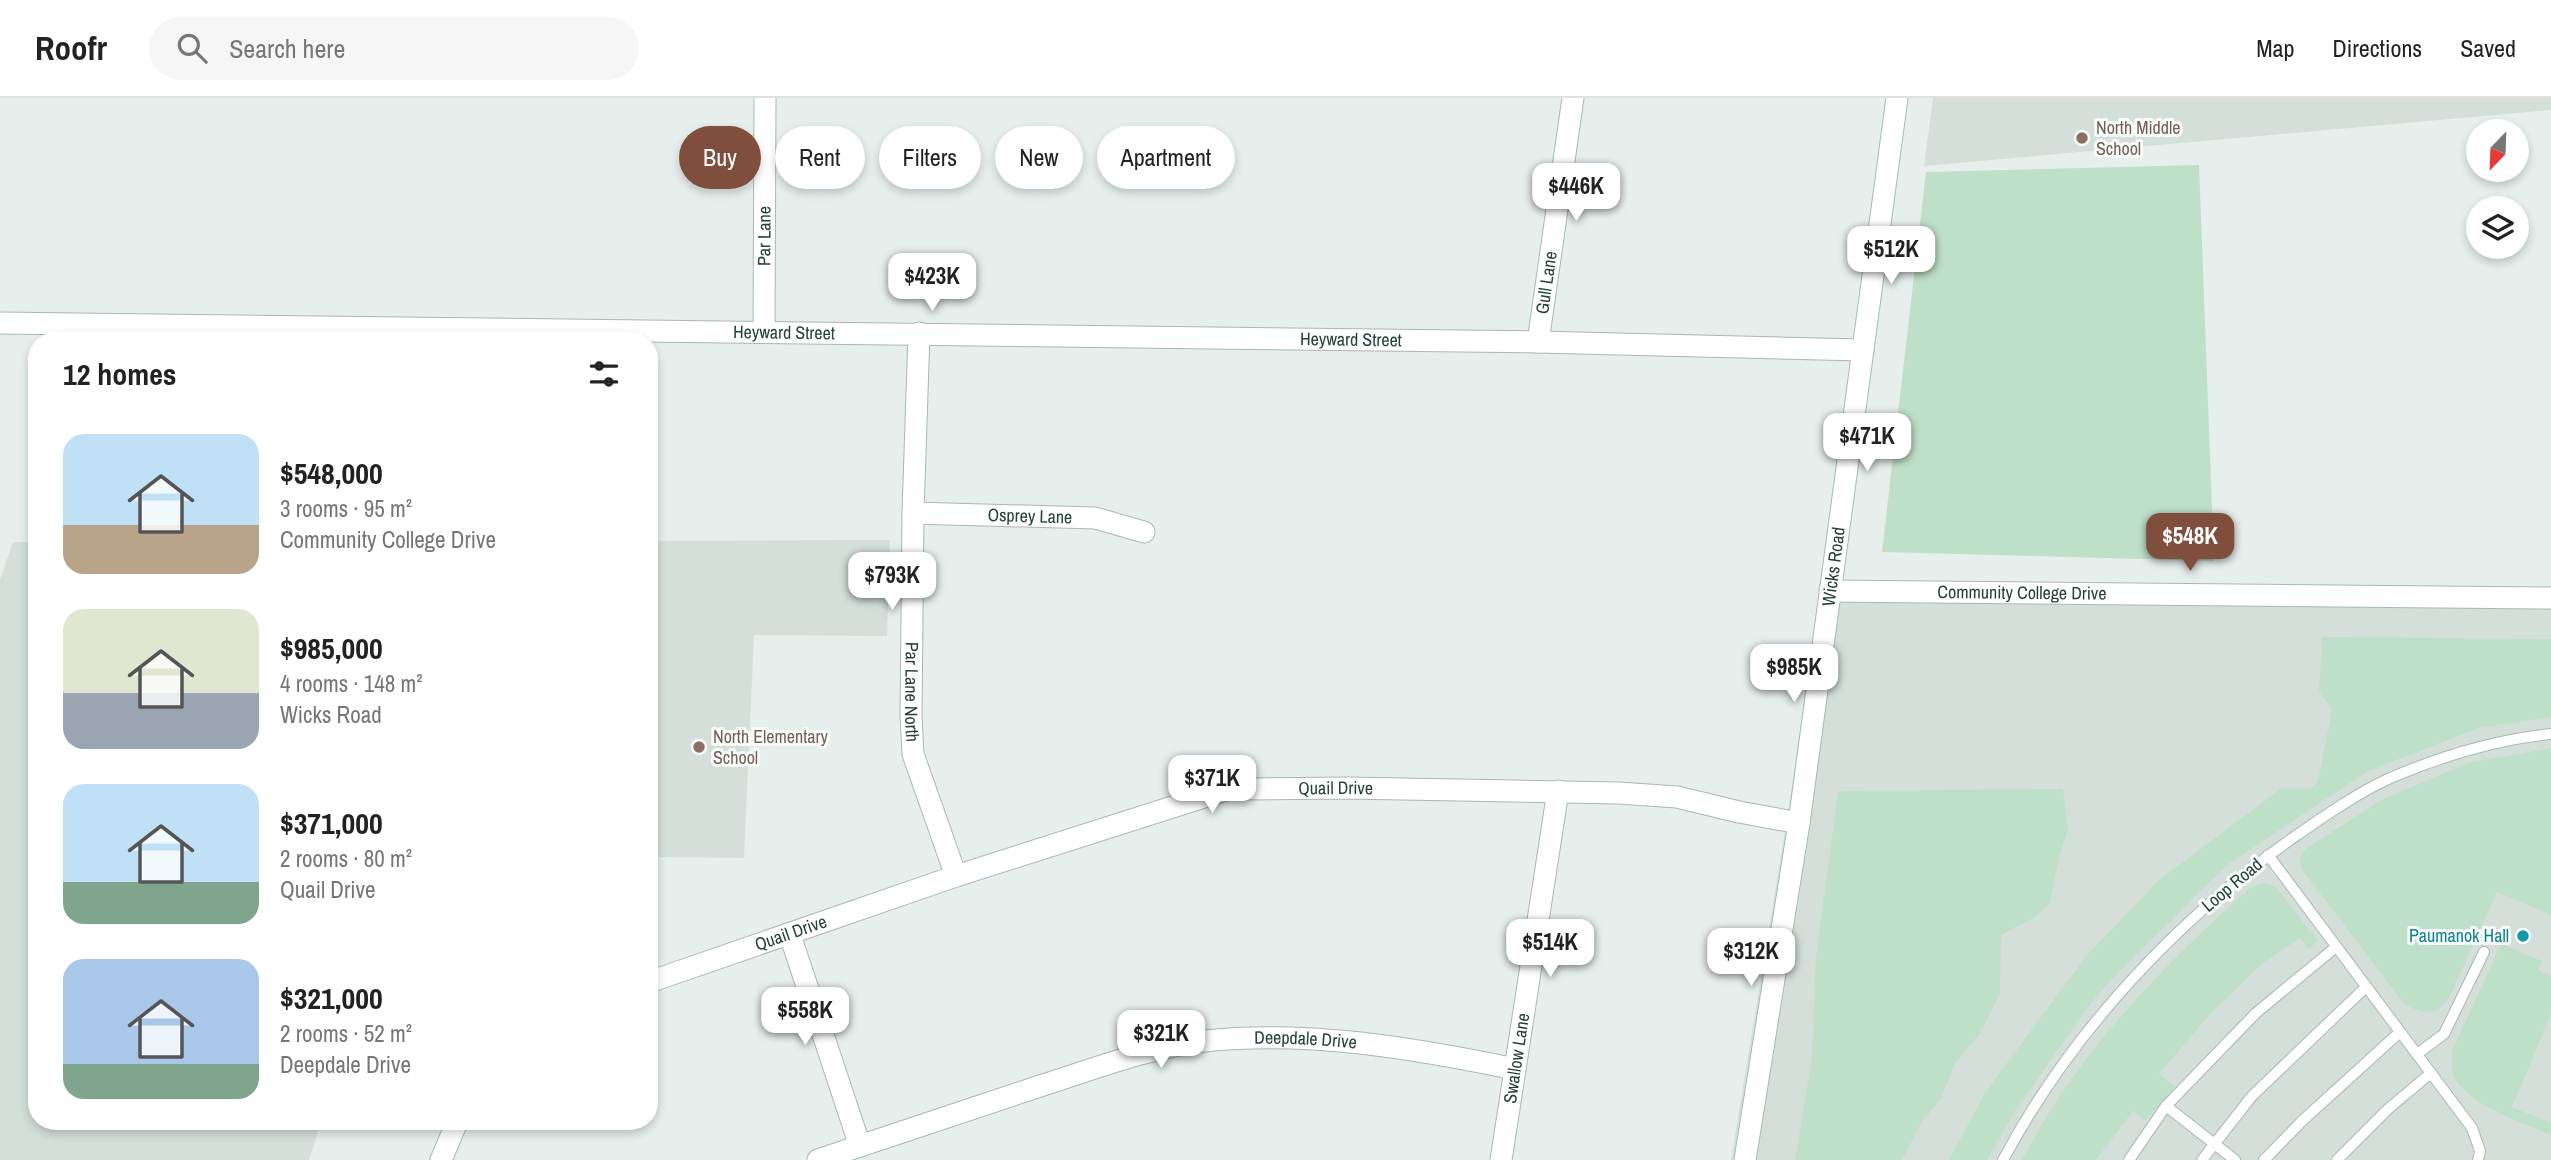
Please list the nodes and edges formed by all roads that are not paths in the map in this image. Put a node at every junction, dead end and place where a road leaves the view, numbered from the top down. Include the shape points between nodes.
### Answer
1 (765, 98) edge
2 (1573, 98) edge
3 (1896, 98) edge
4 (0, 323) edge
5 (764, 332) junction
6 (919, 333) junction
7 (1538, 342) junction
8 (1863, 350) junction
9 (913, 513) junction
10 (1144, 532) dead end
11 (1830, 591) junction
12 (2551, 598) edge
13 (2551, 734) edge
14 (1558, 791) junction
15 (1799, 823) junction
16 (2268, 855) junction
17 (956, 876) junction
18 (790, 935) junction
19 (2336, 947) junction
20 (2484, 952) dead end
21 (658, 979) edge
22 (2366, 987) junction
23 (2400, 1032) junction
24 (2417, 1054) junction
25 (1515, 1069) junction
26 (2431, 1073) junction
27 (2165, 1106) junction
28 (454, 1130) edge
29 (2214, 1143) junction
30 (860, 1146) junction
31 (441, 1160) edge
32 (818, 1160) edge
33 (1501, 1160) edge
34 (1745, 1160) edge
35 (2003, 1160) edge
36 (2129, 1160) edge
37 (2202, 1160) edge
38 (2235, 1160) edge
39 (2264, 1160) edge
40 (2337, 1160) edge
41 (2478, 1160) edge

1 - 5 street, Par Lane
2 - 7 street, Gull Lane
3 - 8 street, Wicks Road
4 - 5 street, Heyward Street
5 - 6 street, Heyward Street
6 - 7 street, Heyward Street
6 - 9 street, Par Lane North
7 - 8 street, Heyward Street
8 - 11 street, Wicks Road
9 - 10 street, Osprey Lane via 1095,517
9 - 17 street, Par Lane North via 913,754
11 - 12 street, Community College Drive
11 - 15 street, Wicks Road
13 - 16 lane, Loop Road via 2505,739 2386,780
14 - 15 street, Quail Drive via 1677,797
14 - 17 street, Quail Drive via 1229,789
14 - 25 street, Swallow Lane
15 - 34 street, Wicks Road
16 - 19 lane
16 - 35 lane, Loop Road via 2193,918 2105,1010 2053,1079
17 - 18 street, Quail Drive
18 - 21 street, Quail Drive
18 - 30 street
19 - 22 lane
19 - 27 lane via 2256,1013
20 - 24 lane via 2444,1034
22 - 23 lane
22 - 29 lane via 2252,1096
23 - 24 lane
23 - 39 lane
24 - 26 lane
25 - 30 street, Deepdale Drive via 1358,1042 1204,1041 1145,1052
25 - 33 street, Swallow Lane
26 - 40 lane
26 - 41 lane via 2472,1128 2480,1151
27 - 29 lane
27 - 36 lane
28 - 31 street
29 - 37 lane
29 - 38 lane
30 - 32 street, Deepdale Drive

